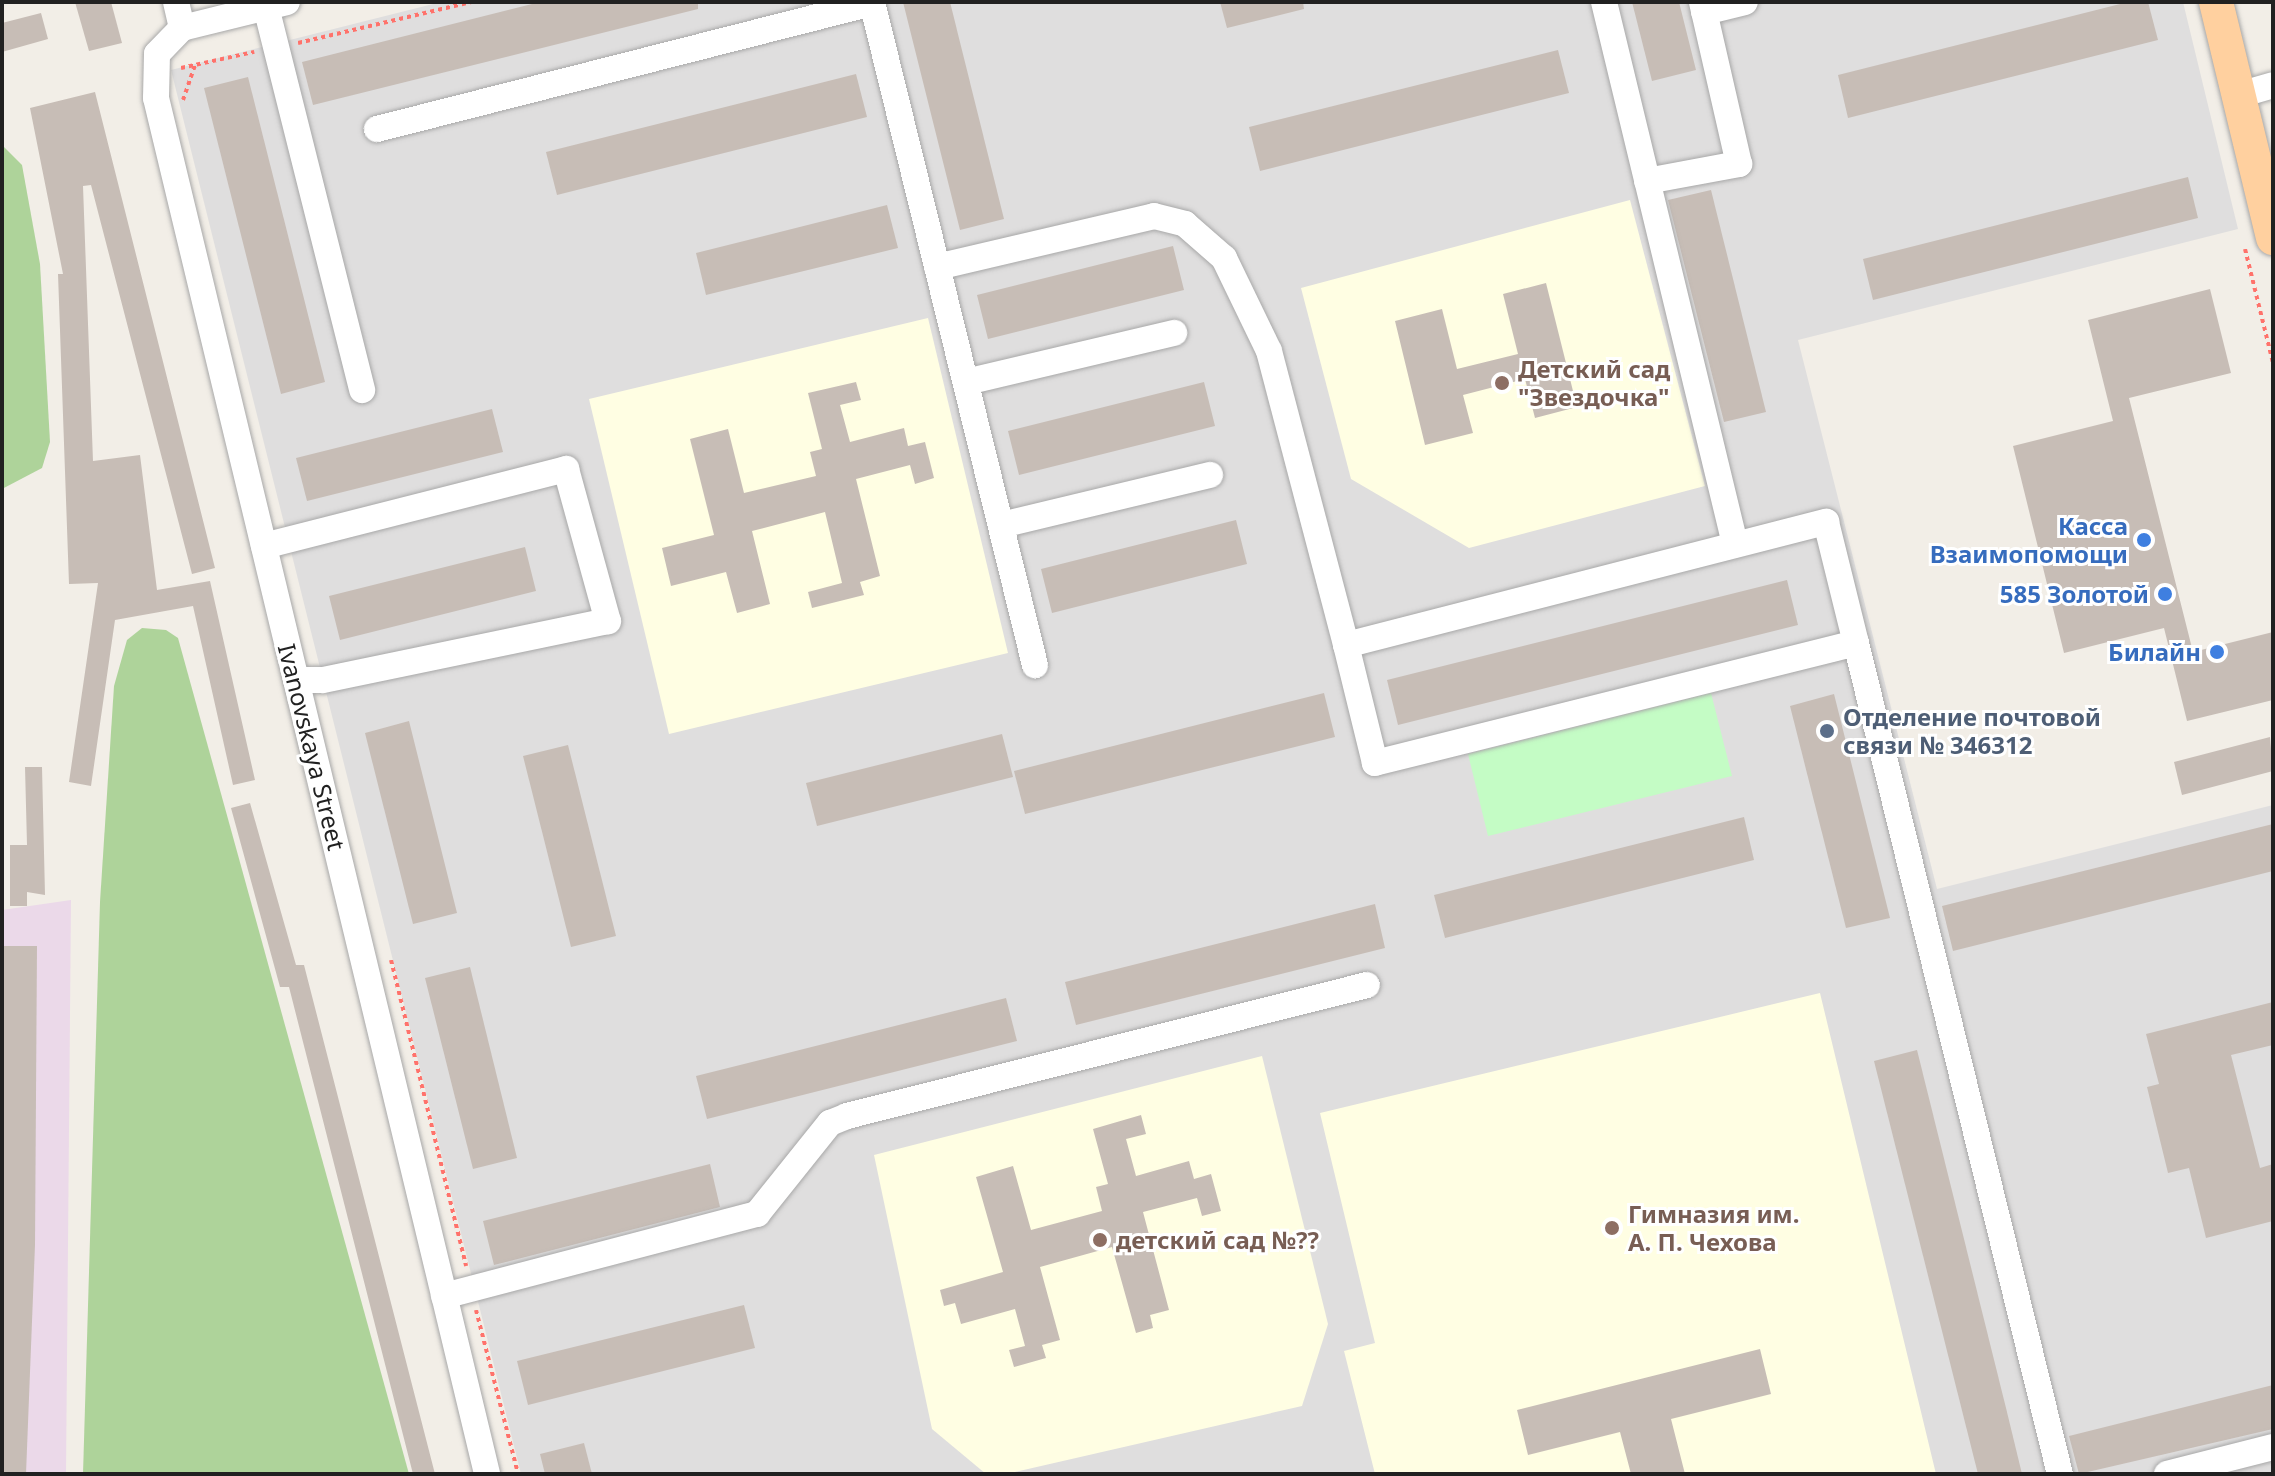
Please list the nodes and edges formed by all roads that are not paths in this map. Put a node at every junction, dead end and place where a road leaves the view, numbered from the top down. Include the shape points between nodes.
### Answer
1 (176, 2) edge
2 (872, 2) edge
3 (1604, 2) edge
4 (1745, 2) edge
5 (2216, 2) edge
6 (276, 5) edge
7 (1703, 7) edge
8 (182, 28) junction
9 (2273, 85) edge
10 (2239, 95) junction
11 (377, 129) dead end
12 (1647, 181) junction
13 (2273, 238) edge
14 (937, 267) junction
15 (1174, 333) dead end
16 (966, 382) junction
17 (362, 390) dead end
18 (1210, 475) dead end
19 (1001, 525) junction
20 (1735, 544) junction
21 (264, 546) junction
22 (1856, 643) junction
23 (1346, 645) junction
24 (1035, 665) dead end
25 (296, 680) junction
26 (1367, 985) dead end
27 (444, 1296) junction
28 (2273, 1447) edge
29 (487, 1474) edge
30 (2060, 1474) edge
31 (2167, 1474) edge

1 - 8 street
2 - 11 street
2 - 14 street
3 - 12 street
4 - 7 street
5 - 10 main road
6 - 8 street
6 - 17 street via 275,48
7 - 12 street via 1739,164
8 - 21 street, Ivanovskaya Street via 157,54 156,98
9 - 10 street
10 - 13 main road
12 - 20 street
14 - 16 street
14 - 23 street via 1154,216 1185,224 1224,258 1269,351
15 - 16 street
16 - 19 street
18 - 19 street
19 - 24 street
20 - 22 street via 1826,522
20 - 23 street
21 - 25 street, Ivanovskaya Street
21 - 25 street via 566,469 608,621 322,680
22 - 23 street via 1375,763
22 - 30 street
25 - 27 street, Ivanovskaya Street
26 - 27 street via 847,1116 830,1123 757,1214
27 - 29 street, Ivanovskaya Street
28 - 31 street

